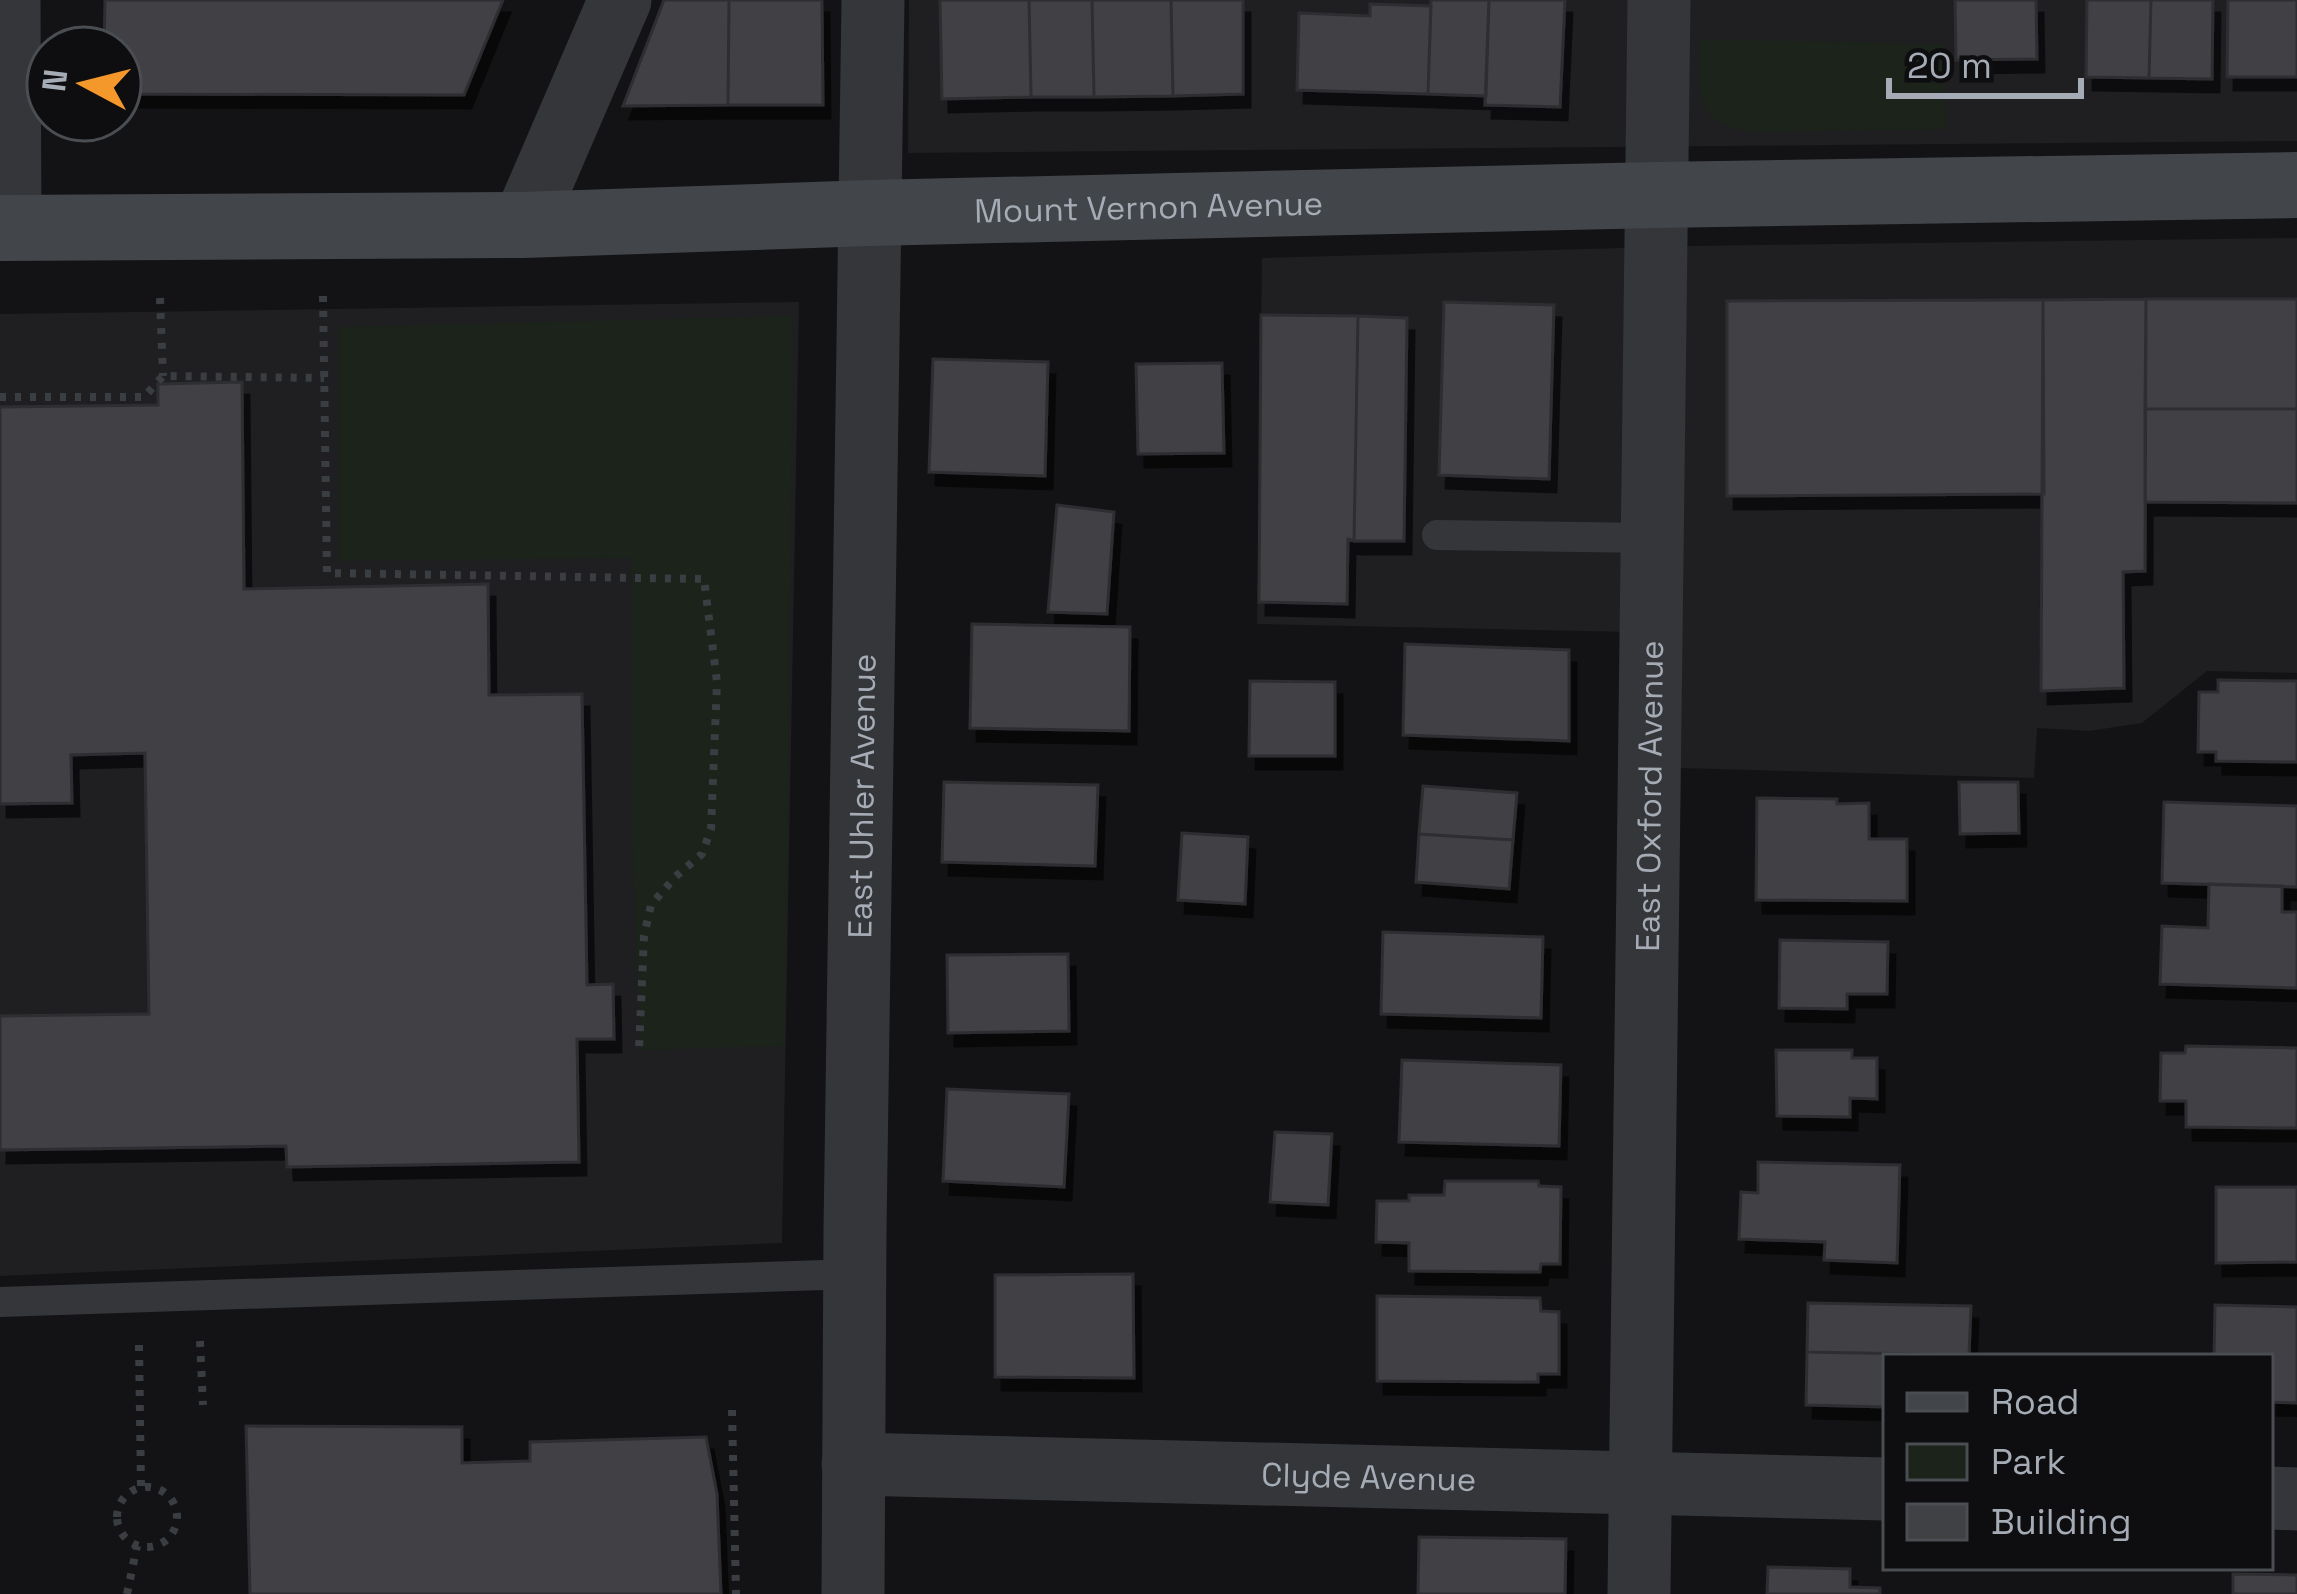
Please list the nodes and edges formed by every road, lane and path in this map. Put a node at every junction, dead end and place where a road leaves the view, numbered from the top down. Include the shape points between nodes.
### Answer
1 (9, 0) edge
2 (620, 0) edge
3 (874, 0) edge
4 (1659, 0) edge
5 (2297, 185) edge
6 (1657, 195) junction
7 (870, 213) junction
8 (523, 225) junction
9 (5, 228) edge
10 (322, 296) dead end
11 (160, 298) dead end
12 (164, 376) junction
13 (324, 378) junction
14 (0, 397) edge
15 (1438, 535) dead end
16 (1652, 538) junction
17 (640, 1050) dead end
18 (855, 1274) junction
19 (0, 1301) edge
20 (200, 1330) dead end
21 (139, 1337) dead end
22 (203, 1406) dead end
23 (732, 1410) dead end
24 (853, 1464) junction
25 (1640, 1483) junction
26 (141, 1487) junction
27 (1883, 1489) edge
28 (137, 1546) junction
29 (127, 1594) edge
30 (736, 1594) edge
31 (853, 1594) edge
32 (1639, 1594) edge

1 - 9 street
2 - 8 street
3 - 7 street, East Uhler Avenue
4 - 6 street, East Oxford Avenue
5 - 6 main road, Mount Vernon Avenue
6 - 7 main road, Mount Vernon Avenue
6 - 16 street, East Oxford Avenue
7 - 8 main road, Mount Vernon Avenue
7 - 18 street, East Uhler Avenue
8 - 9 main road, Mount Vernon Avenue
10 - 13 path
11 - 12 path
12 - 13 path
12 - 14 path via 144,397
13 - 17 path via 327,573 704,579 717,682 712,829 702,854 651,905
15 - 16 lane
16 - 25 street, East Oxford Avenue
18 - 19 lane
18 - 24 street, East Uhler Avenue
20 - 22 path
21 - 26 path
23 - 30 path
24 - 25 street, Clyde Avenue
24 - 31 street, East Uhler Avenue
25 - 27 street, Clyde Avenue
25 - 32 street, East Oxford Avenue
26 - 28 path via 125,1497 117,1524
26 - 28 path via 168,1495 176,1522 158,1545
28 - 29 path

